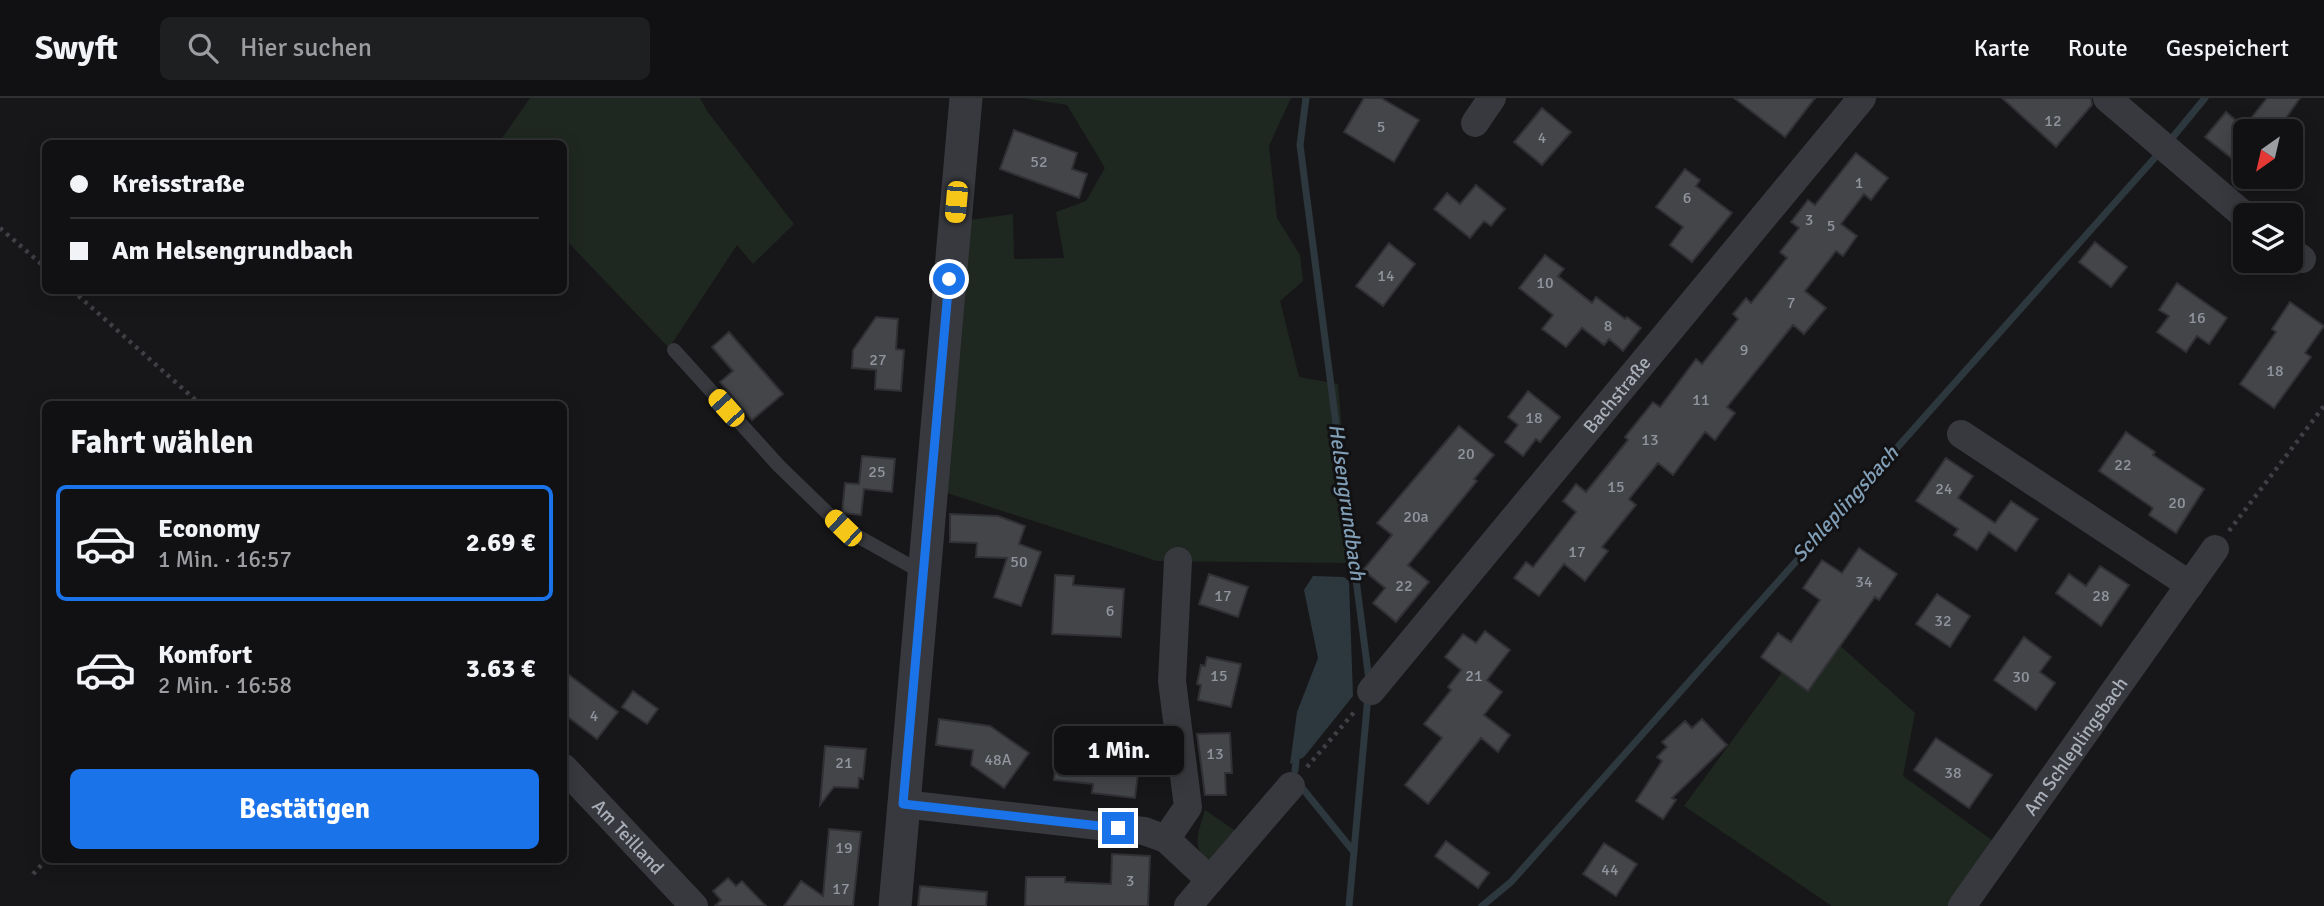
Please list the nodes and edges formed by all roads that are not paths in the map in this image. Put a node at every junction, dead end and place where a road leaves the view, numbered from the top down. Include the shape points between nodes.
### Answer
1 (966, 98) edge
2 (1492, 98) edge
3 (1862, 98) edge
4 (2106, 98) edge
5 (1475, 122) dead end
6 (2233, 206) edge
7 (674, 350) dead end
8 (1961, 434) dead end
9 (2215, 549) road end
10 (1178, 561) dead end
11 (923, 573) junction
12 (2190, 585) junction
13 (1367, 696) road end
14 (567, 771) edge
15 (1290, 786) road end
16 (903, 804) junction
17 (1166, 839) junction
18 (1210, 880) junction
19 (694, 906) edge
20 (895, 906) edge
21 (1188, 906) edge
22 (1962, 906) edge

1 - 11 street
2 - 5 street
3 - 13 street, Bachstraße
4 - 6 street
7 - 11 lane via 779,466 843,528
8 - 12 street
9 - 12 street, Am Schleplingsbach
10 - 17 street via 1172,681 1188,807
11 - 16 street
12 - 22 street, Am Schleplingsbach
14 - 19 street, Am Teilland
15 - 18 street
16 - 17 street via 1144,831
16 - 20 street
17 - 18 street
18 - 21 street

